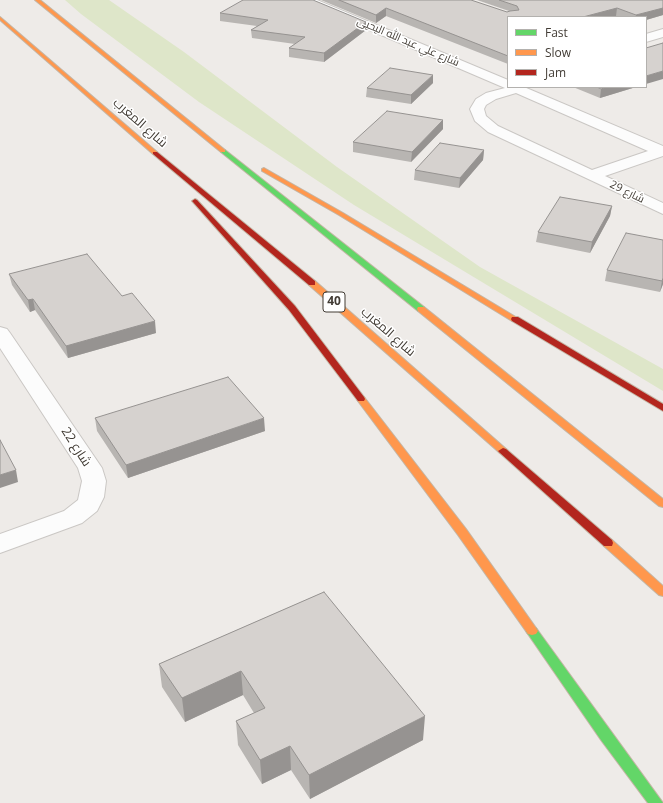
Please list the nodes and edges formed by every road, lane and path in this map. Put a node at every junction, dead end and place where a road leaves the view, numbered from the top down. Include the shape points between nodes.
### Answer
1 (37, 0) edge
2 (41, 0) edge
3 (308, 0) edge
4 (54, 14) junction
5 (1, 19) edge
6 (663, 33) edge
7 (647, 38) edge
8 (507, 84) edge
9 (511, 88) edge
10 (515, 88) edge
11 (208, 139) junction
12 (142, 142) junction
13 (662, 151) edge
14 (591, 175) junction
15 (663, 209) edge
16 (0, 333) edge
17 (663, 408) edge
18 (663, 504) edge
19 (0, 544) edge
20 (663, 592) edge
21 (606, 736) junction
22 (634, 790) dead end
23 (656, 803) edge

1 - 4 highway
2 - 4 highway
3 - 8 street, شارع علي عبد الله اليحيى
4 - 11 highway
5 - 12 highway, شارع المغرب / 40
6 - 7 street
9 - 14 street via 481,102 477,109 480,118 493,128
10 - 13 street, شارع علي عبد الله اليحيى
11 - 17 highway via 341,214
11 - 18 highway
12 - 20 highway, شارع المغرب / 40 via 324,293
12 - 21 highway via 292,308 462,532
13 - 14 street
14 - 15 street, شارع 29
16 - 19 street, شارع 22 via 90,468 94,481 88,505 76,515
21 - 22 highway
21 - 23 highway

